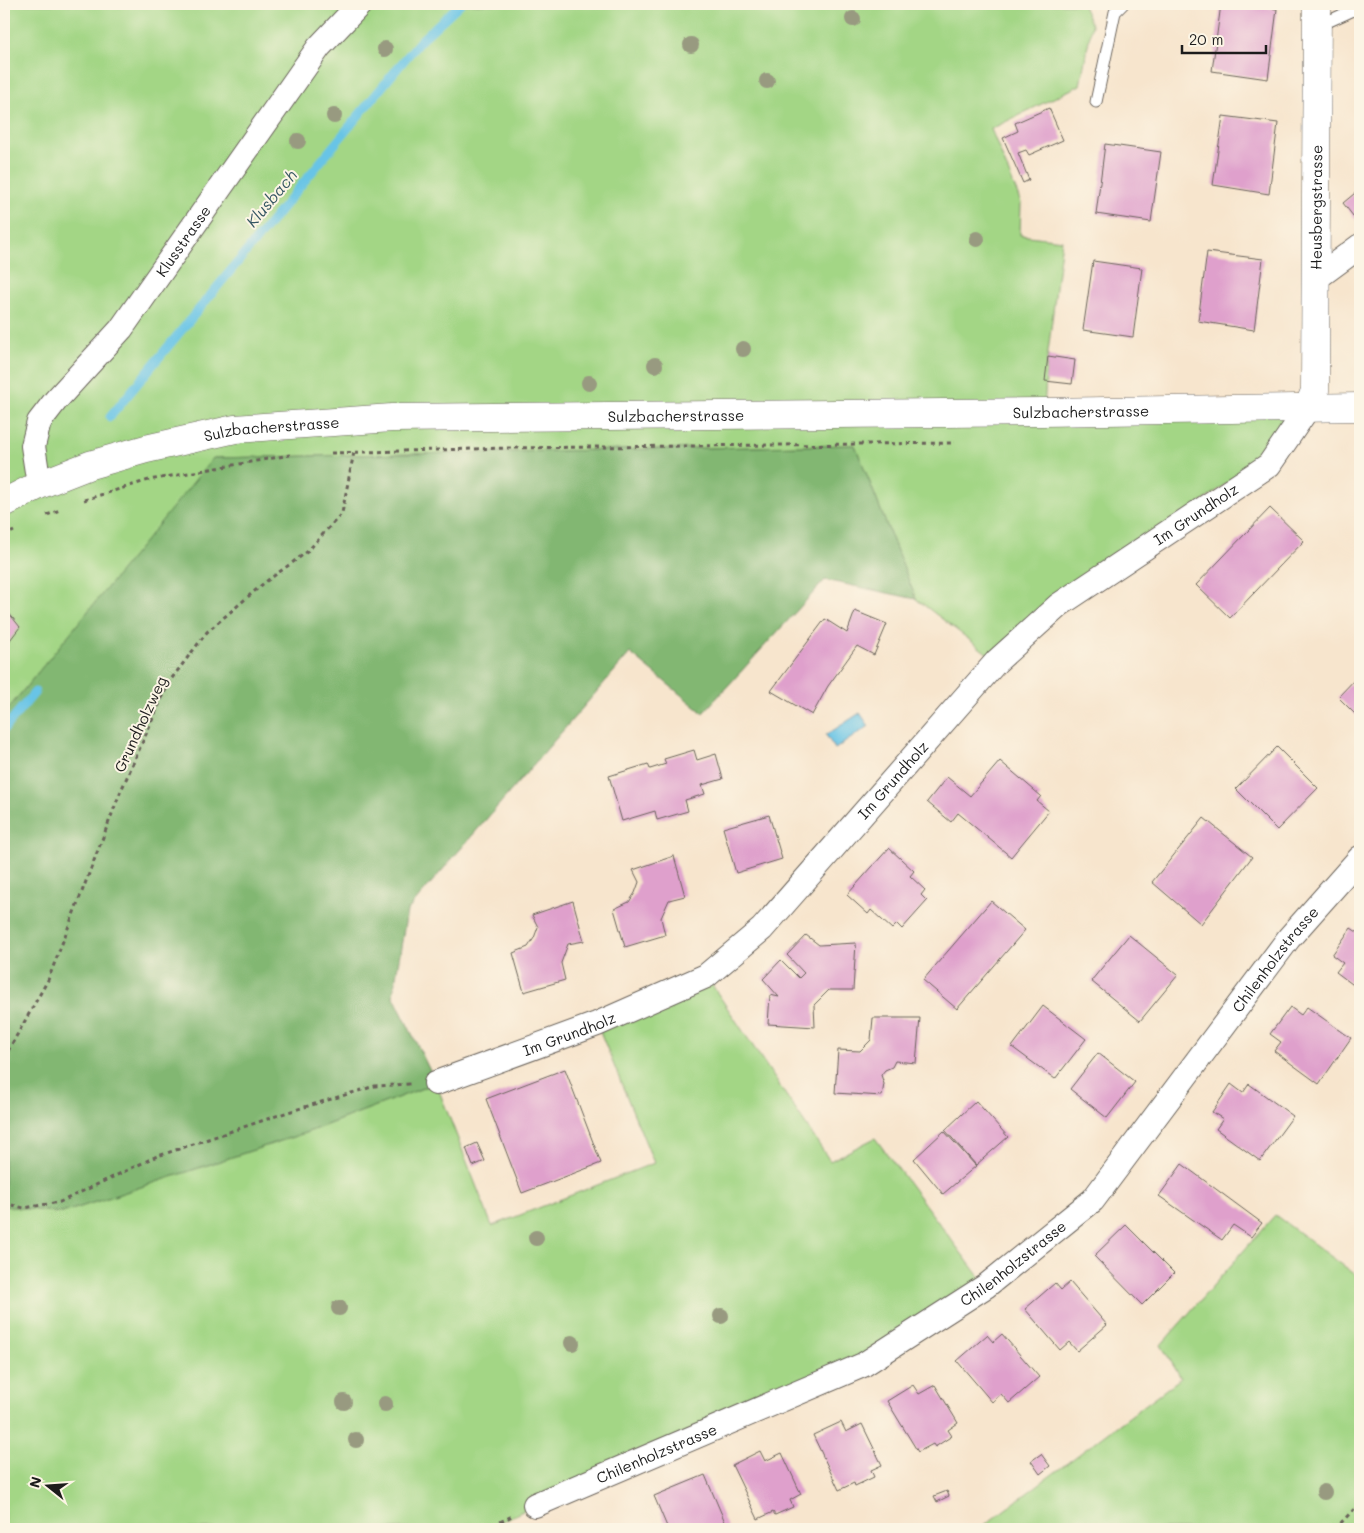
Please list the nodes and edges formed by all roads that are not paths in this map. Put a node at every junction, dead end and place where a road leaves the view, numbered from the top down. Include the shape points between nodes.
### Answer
1 (360, 4) edge
2 (1123, 4) edge
3 (1360, 7) edge
4 (1316, 15) edge
5 (1096, 102) dead end
6 (1360, 246) edge
7 (1315, 279) junction
8 (1360, 407) edge
9 (1308, 408) junction
10 (39, 485) junction
11 (4, 503) edge
12 (1360, 858) edge
13 (436, 1083) road end
14 (535, 1505) dead end

1 - 10 street, Klusstrasse via 319,47 120,329 39,422 33,446
2 - 5 lane via 1115,12
3 - 4 lane
4 - 7 street, Heusbergstrasse
6 - 7 street
7 - 9 street, Heusbergstrasse via 1315,391
8 - 9 street, Sulzbacherstrasse
9 - 10 street, Sulzbacherstrasse via 368,420 235,429 146,448
9 - 13 street, Im Grundholz via 1269,465 1060,605 997,661 762,929 706,976 597,1024
10 - 11 street, Sulzbacherstrasse
12 - 14 street, Chilenholzstrasse via 1289,938 1093,1200 986,1286 863,1365

